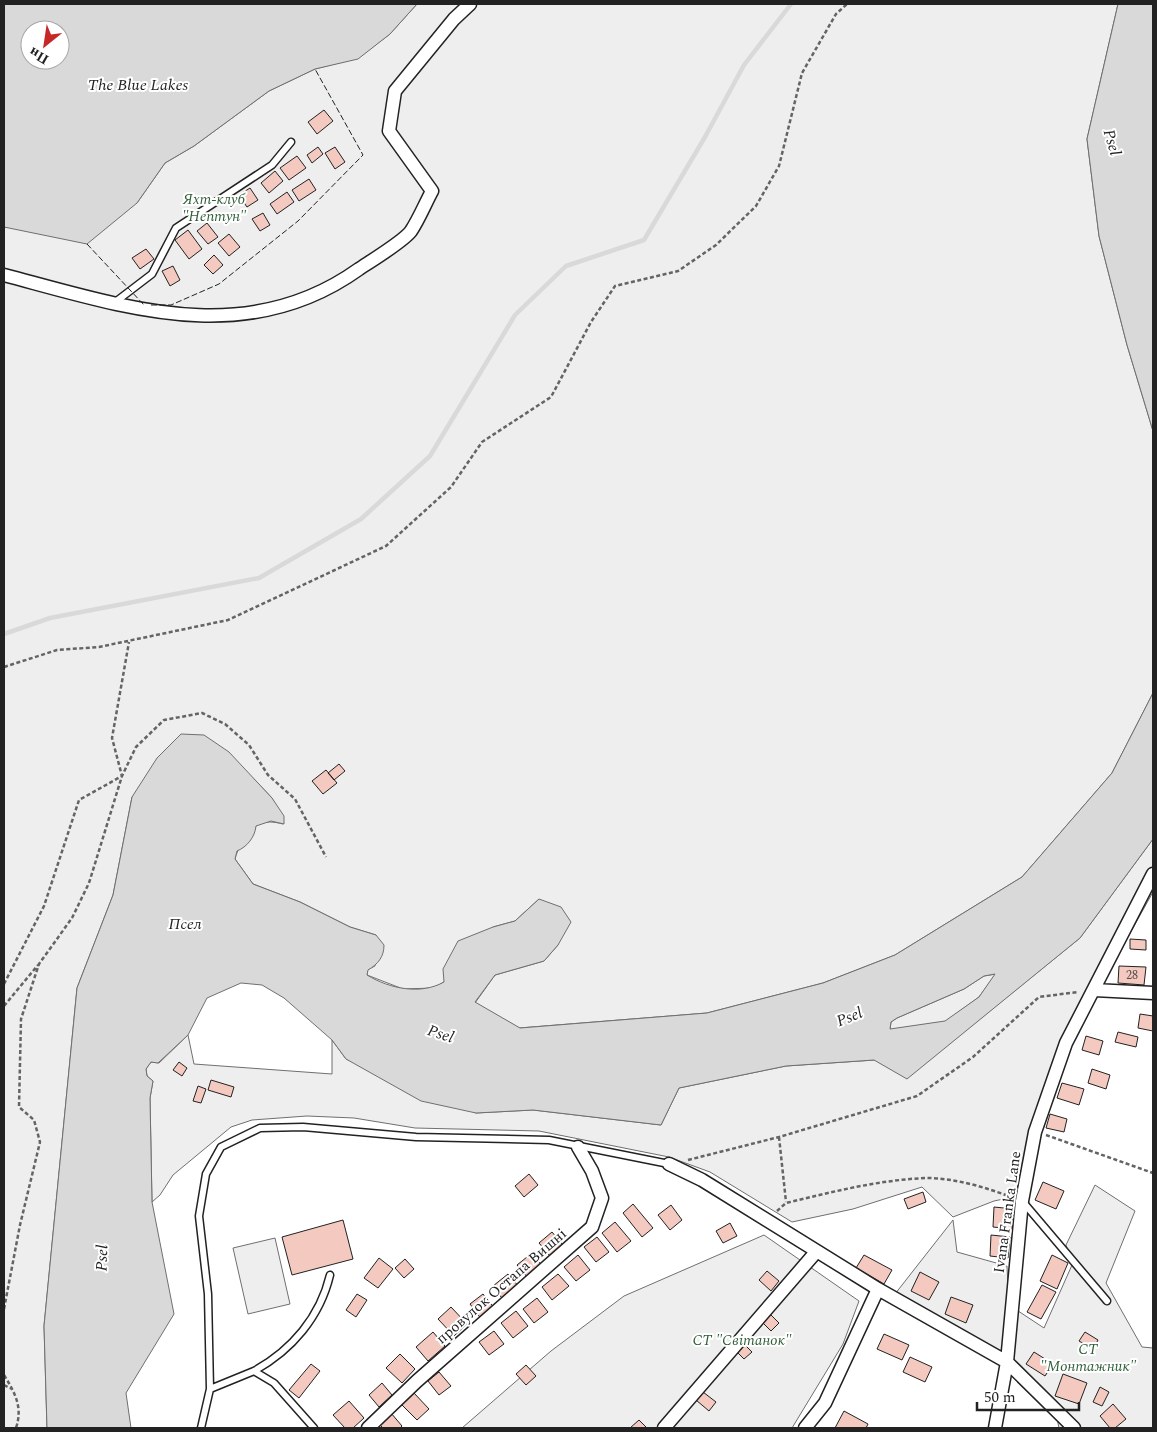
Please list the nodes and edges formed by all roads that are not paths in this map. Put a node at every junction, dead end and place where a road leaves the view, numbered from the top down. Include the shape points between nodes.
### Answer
1 (470, 4) edge
2 (290, 142) dead end
3 (4, 275) edge
4 (114, 304) junction
5 (1153, 874) edge
6 (1094, 990) junction
7 (1153, 993) edge
8 (578, 1147) junction
9 (669, 1164) joint
10 (1022, 1201) junction
11 (816, 1252) junction
12 (330, 1275) dead end
13 (878, 1289) junction
14 (1107, 1301) dead end
15 (1007, 1362) junction
16 (254, 1371) junction
17 (210, 1389) junction
18 (202, 1428) edge
19 (314, 1428) edge
20 (368, 1428) edge
21 (664, 1428) edge
22 (804, 1428) edge
23 (995, 1428) edge
24 (1074, 1428) edge

1 - 4 street via 395,91 389,131 432,191 410,233 351,275 302,302 248,314 177,315
2 - 4 lane via 272,165 176,228 152,274
3 - 4 street
5 - 6 street, Ivana Franka Lane
6 - 7 street
6 - 10 street, Ivana Franka Lane via 1066,1043 1035,1132
8 - 9 lane
8 - 17 lane via 549,1140 416,1137 303,1127 260,1128 221,1147 206,1174 200,1216 208,1294
8 - 20 street, провулок Остапа Вишні via 602,1198 592,1227
9 - 11 street via 702,1180
10 - 14 lane
10 - 15 street, Ivana Franka Lane
11 - 13 street
11 - 21 street
12 - 16 lane via 325,1296 305,1328 276,1359
13 - 15 street
13 - 22 street via 825,1403
15 - 23 street, Ivana Franka Lane
15 - 24 street
16 - 17 lane
16 - 19 lane via 274,1383
17 - 18 lane

